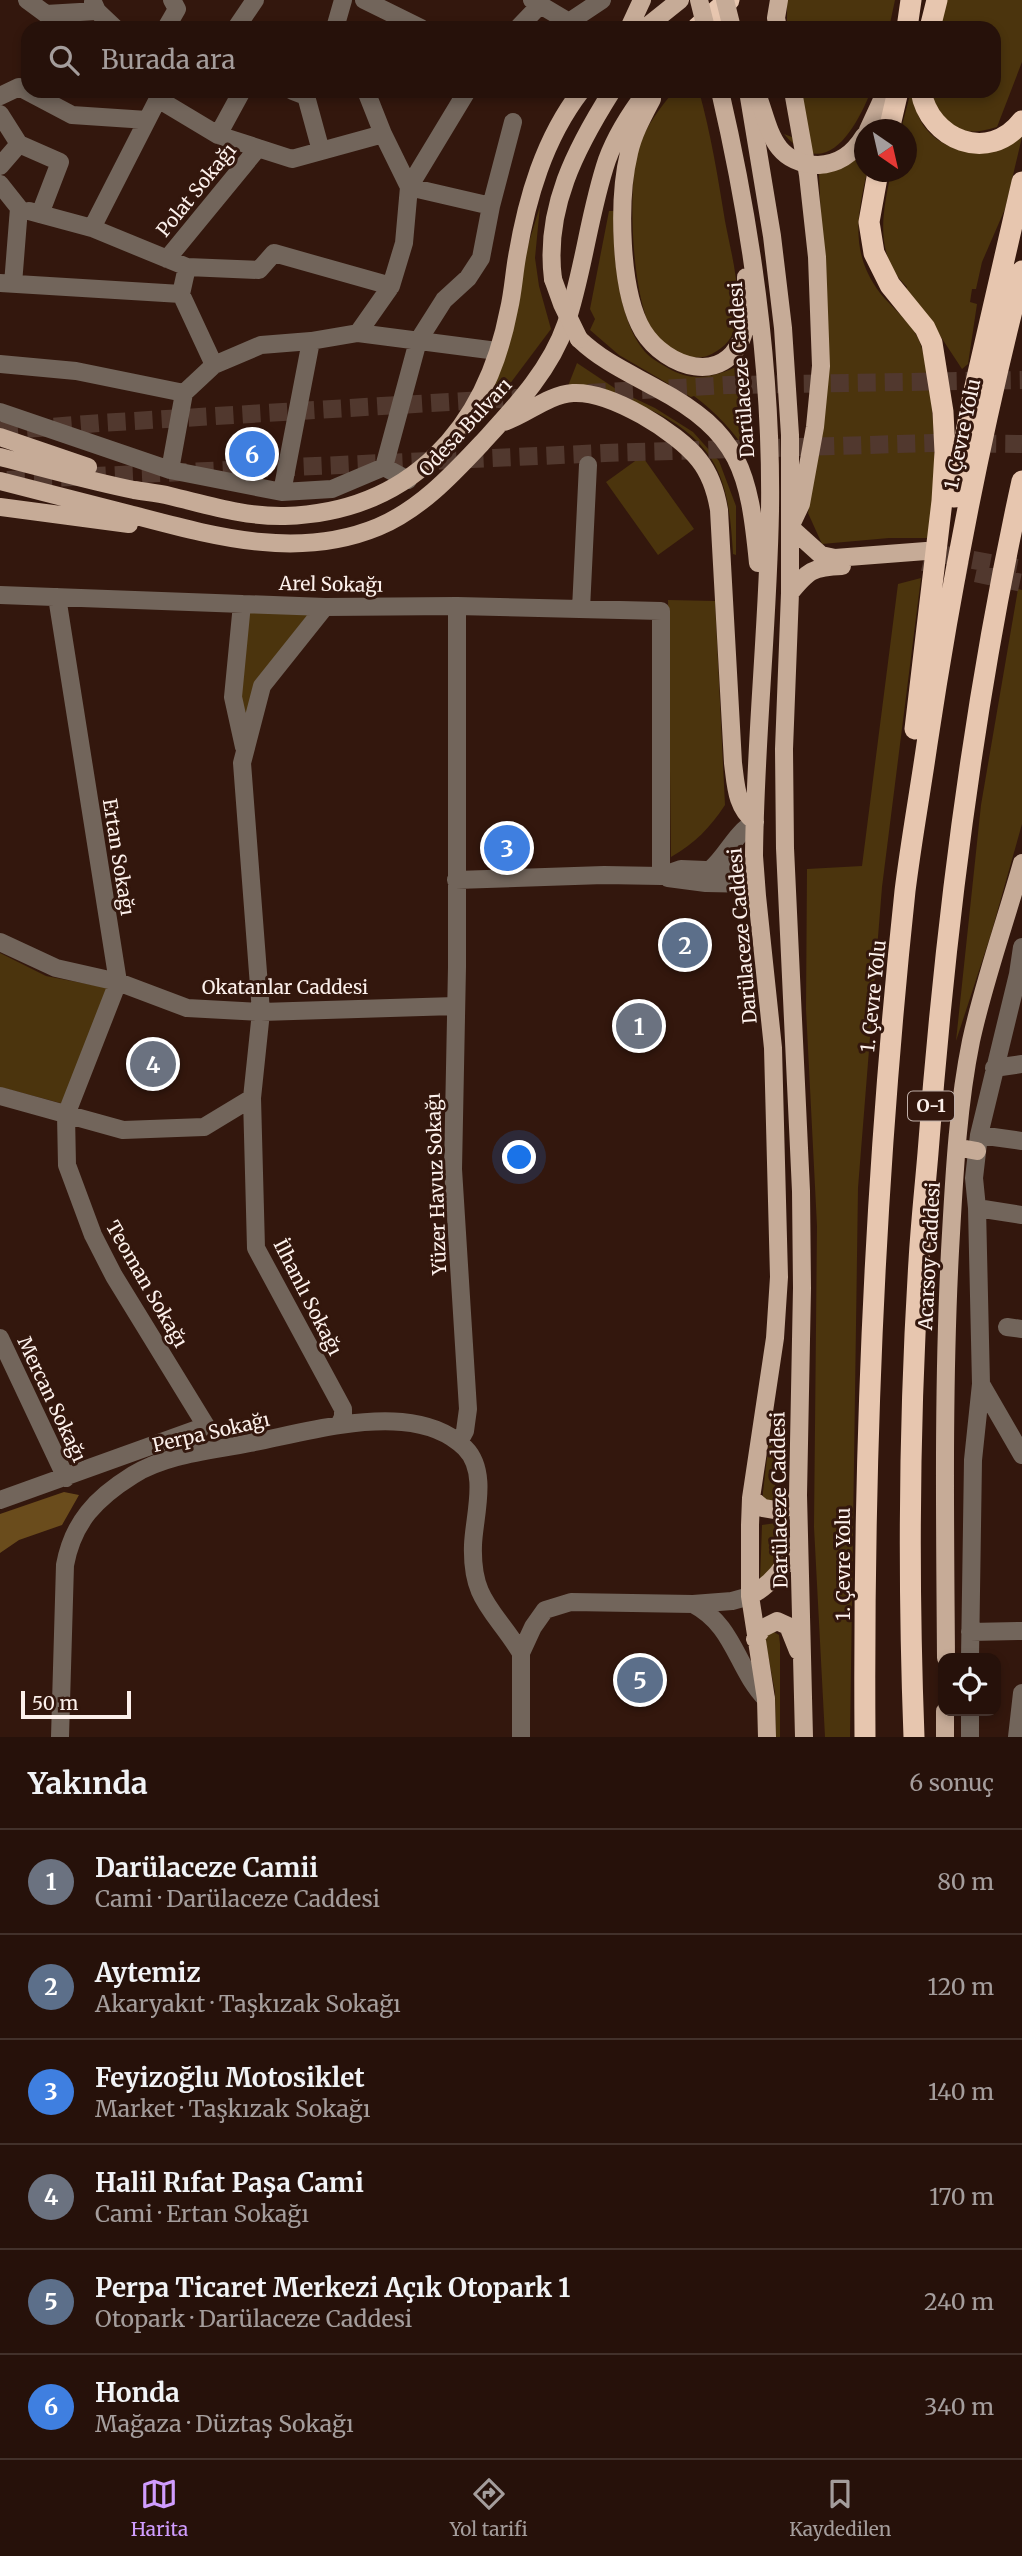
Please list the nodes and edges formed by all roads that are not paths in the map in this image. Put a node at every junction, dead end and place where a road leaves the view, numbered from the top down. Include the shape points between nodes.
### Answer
1 (27, 0) edge
2 (172, 0) edge
3 (255, 0) edge
4 (343, 0) edge
5 (364, 0) edge
6 (602, 0) edge
7 (642, 0) edge
8 (680, 0) edge
9 (692, 0) edge
10 (699, 0) edge
11 (727, 0) edge
12 (779, 0) edge
13 (911, 0) edge
14 (937, 0) edge
15 (536, 2) edge
16 (95, 6) edge
17 (109, 21) edge
18 (170, 21) edge
19 (241, 21) edge
20 (337, 21) edge
21 (407, 21) edge
22 (523, 21) edge
23 (567, 21) edge
24 (570, 21) edge
25 (632, 21) edge
26 (654, 21) edge
27 (671, 21) edge
28 (704, 21) edge
29 (704, 21) edge
30 (732, 21) edge
31 (777, 21) edge
32 (908, 21) edge
33 (932, 21) edge
34 (21, 88) edge
35 (0, 96) edge
36 (40, 98) edge
37 (158, 98) edge
38 (164, 98) edge
39 (238, 98) edge
40 (307, 98) edge
41 (369, 98) edge
42 (458, 98) edge
43 (577, 98) edge
44 (608, 98) edge
45 (642, 98) edge
46 (653, 98) edge
47 (721, 98) edge
48 (749, 98) edge
49 (758, 98) edge
50 (794, 98) edge
51 (883, 98) edge
52 (896, 98) edge
53 (922, 98) edge
54 (0, 114) edge
55 (873, 119) edge
56 (892, 119) edge
57 (147, 120) junction
58 (1022, 121) edge
59 (513, 122) dead end
60 (383, 134) junction
61 (218, 135) junction
62 (19, 144) junction
63 (258, 148) junction
64 (854, 149) edge
65 (321, 151) junction
66 (0, 166) edge
67 (876, 182) edge
68 (1022, 182) edge
69 (0, 184) edge
70 (410, 187) junction
71 (491, 206) junction
72 (19, 208) junction
73 (40, 214) junction
74 (92, 228) junction
75 (747, 232) junction
76 (167, 259) junction
77 (187, 267) junction
78 (1022, 271) edge
79 (7, 284) edge
80 (391, 286) junction
81 (181, 294) junction
82 (358, 333) junction
83 (311, 341) junction
84 (418, 341) junction
85 (497, 351) junction
86 (0, 364) edge
87 (214, 365) junction
88 (184, 393) junction
89 (0, 412) edge
90 (500, 423) junction
91 (0, 438) edge
92 (0, 457) edge
93 (588, 466) dead end
94 (384, 467) junction
95 (170, 470) junction
96 (408, 480) junction
97 (0, 481) edge
98 (1022, 481) edge
99 (282, 492) junction
100 (167, 495) junction
101 (0, 507) edge
102 (790, 527) junction
103 (181, 528) junction
104 (790, 593) junction
105 (0, 595) edge
106 (57, 597) junction
107 (242, 604) junction
108 (457, 606) junction
109 (325, 607) junction
110 (581, 609) junction
111 (765, 609) junction
112 (929, 612) junction
113 (245, 750) junction
114 (755, 822) junction
115 (1022, 863) edge
116 (711, 869) junction
117 (786, 873) junction
118 (662, 876) junction
119 (755, 878) junction
120 (456, 880) junction
121 (906, 888) junction
122 (1022, 898) edge
123 (0, 942) edge
124 (1022, 947) edge
125 (1020, 974) edge
126 (118, 982) junction
127 (455, 1006) junction
128 (261, 1012) junction
129 (1022, 1064) edge
130 (994, 1068) junction
131 (0, 1096) edge
132 (252, 1098) junction
133 (66, 1115) junction
134 (1022, 1141) edge
135 (974, 1145) junction
136 (977, 1208) junction
137 (1022, 1215) edge
138 (0, 1338) edge
139 (981, 1384) junction
140 (339, 1426) junction
141 (459, 1442) junction
142 (1022, 1455) edge
143 (66, 1478) junction
144 (798, 1495) junction
145 (751, 1498) junction
146 (0, 1500) edge
147 (800, 1537) junction
148 (750, 1596) junction
149 (693, 1604) junction
150 (1022, 1631) edge
151 (971, 1632) junction
152 (755, 1639) junction
153 (522, 1653) junction
154 (946, 1653) edge
155 (956, 1653) edge
156 (970, 1653) edge
157 (802, 1667) junction
158 (1022, 1693) edge
159 (766, 1699) junction
160 (946, 1716) edge
161 (956, 1716) edge
162 (970, 1716) edge
163 (60, 1737) edge
164 (521, 1737) edge
165 (767, 1737) edge
166 (804, 1737) edge
167 (865, 1737) edge
168 (914, 1737) edge
169 (945, 1737) edge
170 (955, 1737) edge
171 (970, 1737) edge
172 (1017, 1737) edge

1 - 16 street via 46,13
2 - 18 street via 177,9
3 - 19 street
4 - 20 street
5 - 21 street
6 - 24 street
7 - 25 main road
8 - 26 main road
9 - 27 main road
10 - 28 main road, bridge
11 - 29 highway
11 - 30 main road, bridge
12 - 31 main road
13 - 32 highway
14 - 33 highway
15 - 22 street
15 - 23 street
16 - 17 street
34 - 35 street
36 - 57 street via 72,115
37 - 57 street
38 - 61 street
39 - 61 street
40 - 65 street
41 - 60 street
42 - 70 street
43 - 85 main road, Odesa Bulvarı via 547,146 529,202
44 - 111 main road, bridge via 576,152 564,183 552,233 553,279 579,339 598,356 690,408 715,428 732,451 752,505
45 - 90 main road, Odesa Bulvarı via 608,157 576,290 556,348
46 - 75 main road via 628,153 622,245 626,278 642,330 664,354 696,368 712,367 736,349 746,324
47 - 75 main road, Darülaceze Caddesi
48 - 102 main road, Darülaceze Caddesi via 772,236 788,396
49 - 64 main road, bridge via 770,134 794,160 818,165 840,161
50 - 102 main road via 817,257 821,366 802,504
51 - 55 main road
52 - 56 highway
53 - 58 highway via 930,118 953,138 969,143 1005,135
54 - 62 street
57 - 74 street
59 - 71 street
60 - 65 street
60 - 70 street
61 - 63 street
62 - 66 street
62 - 73 street via 60,162
63 - 65 street via 292,159
63 - 76 street, Polat Sokağı
67 - 112 highway via 870,222 874,253 890,285 932,343 942,401 944,479
68 - 112 highway
69 - 72 street
70 - 71 street
70 - 80 street via 404,243
71 - 84 street via 481,258 444,300
72 - 73 street
72 - 79 street
73 - 74 street
74 - 76 street
75 - 111 main road, Darülaceze Caddesi via 757,276 766,373 770,511
76 - 77 street
77 - 80 street via 259,270 274,253
77 - 81 street
78 - 121 highway, 1. Çevre Yolu / O-1 via 953,587
79 - 81 street
80 - 82 street
81 - 87 street
82 - 83 street
82 - 84 street
83 - 87 street via 261,345
83 - 99 street
84 - 85 street
84 - 94 street
85 - 96 main road, Odesa Bulvarı via 469,414 428,465
86 - 88 street via 76,371
87 - 88 street
88 - 95 street
89 - 95 street
90 - 103 main road, Odesa Bulvarı via 435,491 378,527 307,543 226,539
90 - 114 main road via 558,396 589,395 649,421 690,449 702,463 715,488 719,510 733,763 742,809
91 - 100 main road
92 - 100 main road, Odesa Bulvarı
93 - 110 street
94 - 96 street
94 - 99 street via 332,489
95 - 99 street
96 - 100 main road, Odesa Bulvarı via 337,509 283,516
97 - 103 main road, Odesa Bulvarı
98 - 168 highway, O-1 via 979,695 935,1043 913,1389
101 - 103 main road
102 - 104 main road, Darülaceze Caddesi
102 - 104 main road via 821,555 924,557 819,567 806,573
104 - 117 main road, Darülaceze Caddesi via 784,749
105 - 106 street, Arel Sokağı
106 - 107 street, Arel Sokağı
106 - 126 street, Ertan Sokağı
107 - 109 street, Arel Sokağı
107 - 113 street via 233,697
108 - 109 street, Arel Sokağı
108 - 110 street, Arel Sokağı
108 - 120 street, Yüzer Havuz Sokağı
109 - 113 street via 262,686
110 - 118 street, Arel Sokağı via 661,611
111 - 114 main road, Darülaceze Caddesi
112 - 121 highway via 905,820
113 - 128 street, İlhanlı Sokağı via 242,763
114 - 116 street
114 - 119 main road, Darülaceze Caddesi
115 - 154 main road, Acarsoy Caddesi via 971,1042 954,1175 944,1396
116 - 118 street via 681,869
116 - 119 street
117 - 119 main road
117 - 144 main road, Darülaceze Caddesi via 801,1216
118 - 119 street via 687,881
118 - 120 street
119 - 145 main road, Darülaceze Caddesi via 773,1048 779,1277 774,1348
120 - 127 street, Yüzer Havuz Sokağı
121 - 167 highway, 1. Çevre Yolu / O-1 via 881,1143 867,1452
122 - 135 main road, Acarsoy Caddesi via 980,1052
123 - 126 street, Okatanlar Caddesi via 56,968
124 - 125 street
125 - 130 street
126 - 128 street, Okatanlar Caddesi via 187,1008
126 - 133 street
127 - 128 street, Okatanlar Caddesi
127 - 141 street, Yüzer Havuz Sokağı via 453,1169 468,1409
128 - 132 street, İlhanlı Sokağı
129 - 130 street
130 - 135 street
131 - 133 street
132 - 133 street via 204,1128 123,1130
132 - 140 street, İlhanlı Sokağı via 257,1248 343,1409
133 - 143 street, Teoman Sokağı via 67,1165 93,1235 206,1426
134 - 135 street
135 - 136 street
135 - 155 main road, Acarsoy Caddesi via 955,1361
136 - 137 street
136 - 139 street
138 - 143 street, Mercan Sokağı
139 - 142 street
139 - 151 street via 973,1460
140 - 141 street, Perpa Sokağı via 401,1422 423,1425
140 - 163 street, Perpa Sokağı via 167,1460 103,1495 76,1527 65,1565
141 - 153 street via 475,1461 478,1479 473,1545 476,1586
143 - 146 street
144 - 145 main road via 781,1511 763,1508
144 - 147 main road, Darülaceze Caddesi
145 - 148 main road, Darülaceze Caddesi
147 - 148 main road via 776,1576
147 - 157 main road, Darülaceze Caddesi
148 - 149 street
148 - 152 main road, Darülaceze Caddesi
149 - 153 street via 556,1605 539,1618
149 - 159 street via 723,1628
150 - 151 street
151 - 156 street
152 - 157 main road via 768,1625 783,1623 792,1632
152 - 159 main road, Darülaceze Caddesi
153 - 164 street
157 - 166 main road, Darülaceze Caddesi
158 - 172 street
159 - 165 main road, Darülaceze Caddesi
160 - 169 main road
161 - 170 main road
162 - 171 street

